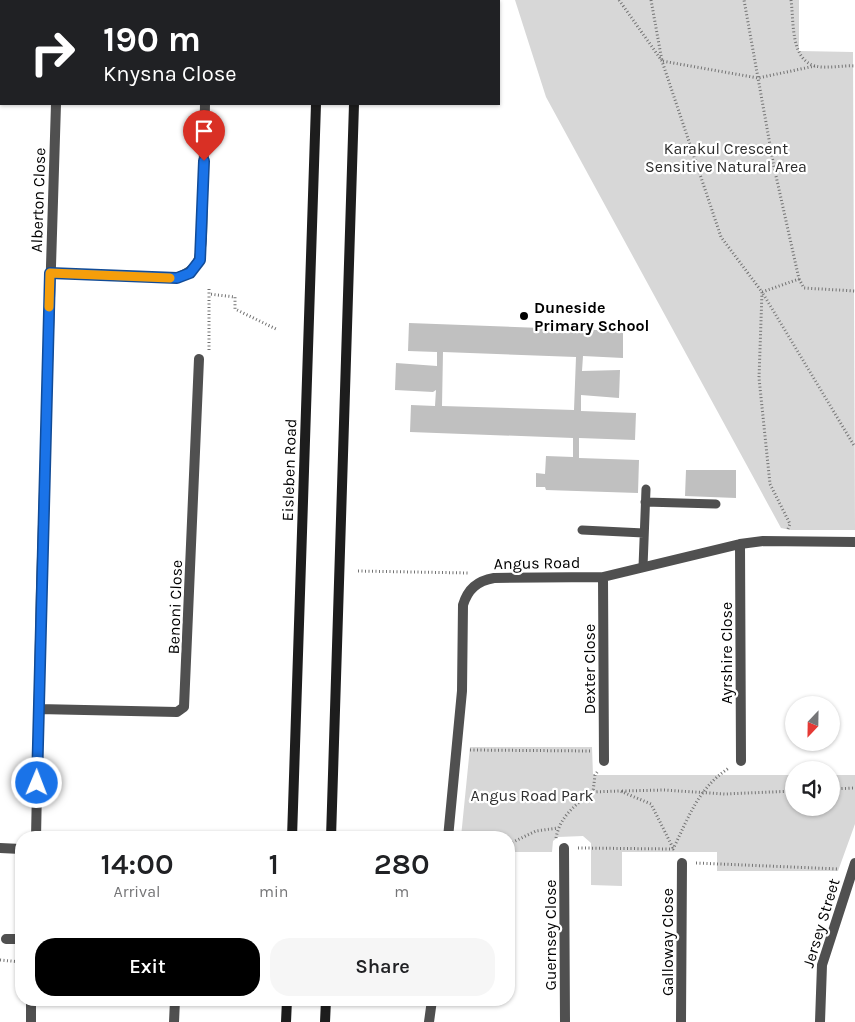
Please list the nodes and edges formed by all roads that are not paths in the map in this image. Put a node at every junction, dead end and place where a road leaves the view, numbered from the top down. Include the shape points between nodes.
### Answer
1 (56, 105) edge
2 (205, 105) edge
3 (316, 105) edge
4 (354, 105) edge
5 (50, 273) junction
6 (199, 359) road end
7 (646, 488) dead end
8 (645, 502) junction
9 (716, 504) dead end
10 (582, 530) dead end
11 (644, 533) junction
12 (855, 542) edge
13 (740, 544) junction
14 (643, 567) junction
15 (603, 577) junction
16 (38, 710) junction
17 (604, 756) road end
18 (740, 761) road end
19 (36, 831) edge
20 (292, 831) edge
21 (331, 831) edge
22 (449, 831) edge
23 (0, 848) edge
24 (564, 848) road end
25 (15, 849) edge
26 (682, 863) road end
27 (854, 868) edge
28 (6, 938) dead end
29 (15, 939) edge
30 (32, 1006) edge
31 (175, 1006) edge
32 (287, 1006) edge
33 (326, 1006) edge
34 (431, 1006) edge
35 (31, 1022) edge
36 (174, 1022) edge
37 (286, 1022) edge
38 (325, 1022) edge
39 (429, 1022) edge
40 (565, 1022) edge
41 (682, 1022) edge
42 (820, 1022) edge

1 - 5 street, Alberton Close
2 - 5 street via 202,238 200,260 190,273 177,278
3 - 20 main road, Eisleben Road
4 - 21 main road
5 - 16 street, Alberton Close
6 - 16 street, Benoni Close via 184,707 177,712
7 - 8 lane
8 - 9 lane
8 - 11 lane
10 - 11 lane
11 - 14 lane
12 - 13 street, Angus Road
13 - 14 street, Angus Road
13 - 18 street, Ayrshire Close
14 - 15 street, Angus Road
15 - 17 street, Dexter Close
15 - 22 street, Angus Road via 494,578 471,589 463,606 462,691
16 - 19 street, Alberton Close
23 - 25 street
24 - 40 street, Guernsey Close
26 - 41 street, Galloway Close
27 - 42 street, Jersey Street via 822,965
28 - 29 street
30 - 35 street
31 - 36 street
32 - 37 main road
33 - 38 main road
34 - 39 street

